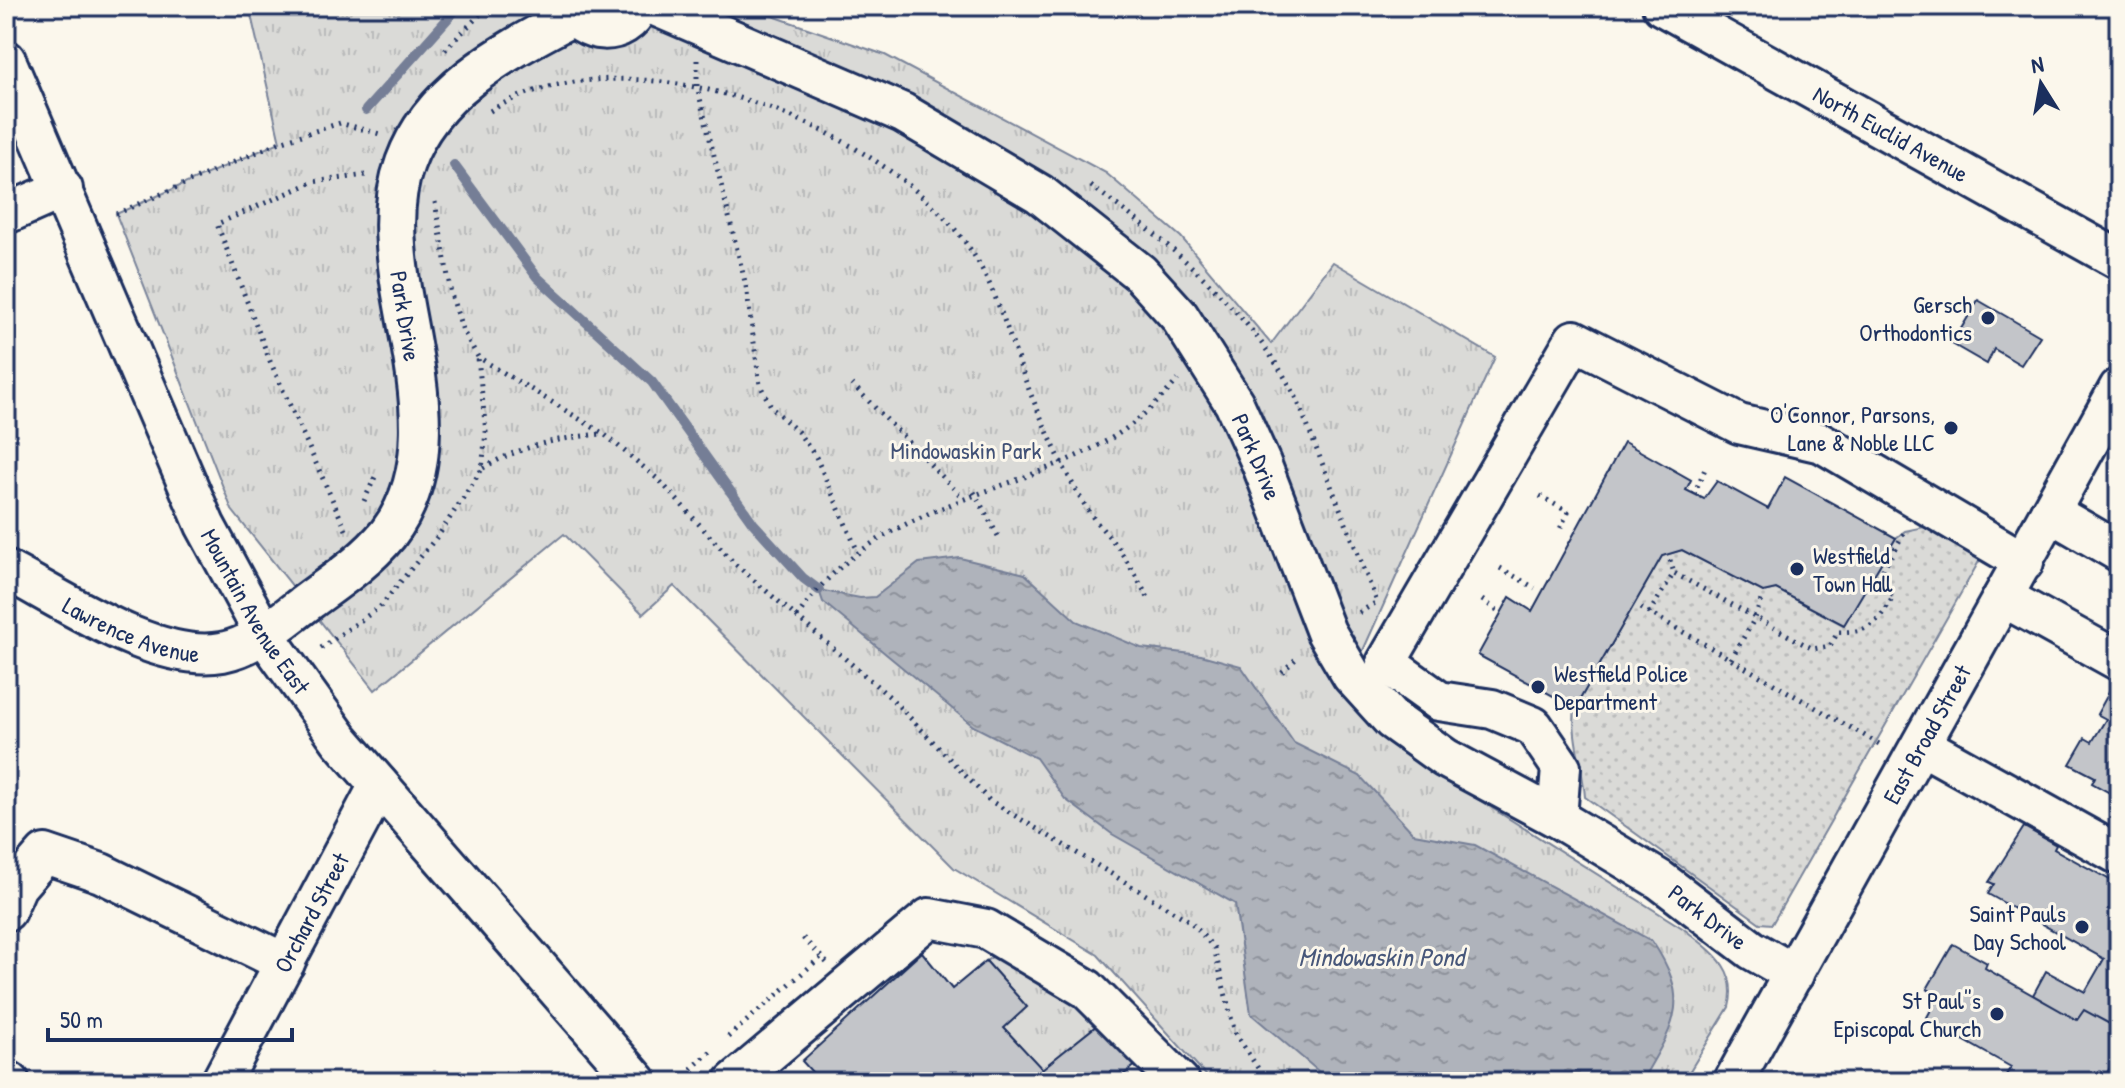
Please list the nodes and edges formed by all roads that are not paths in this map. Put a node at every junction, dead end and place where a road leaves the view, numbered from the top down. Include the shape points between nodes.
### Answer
1 (639, 6) edge
2 (655, 6) edge
3 (1662, 6) edge
4 (571, 11) edge
5 (6, 60) edge
6 (63, 189) junction
7 (6, 214) edge
8 (2119, 260) edge
9 (2119, 388) edge
10 (2050, 512) junction
11 (2119, 552) edge
12 (2024, 562) junction
13 (6, 570) edge
14 (2003, 597) junction
15 (264, 634) junction
16 (2119, 661) edge
17 (1369, 669) junction
18 (1921, 745) junction
19 (379, 785) junction
20 (1557, 818) junction
21 (2119, 855) edge
22 (6, 911) edge
23 (285, 963) junction
24 (1794, 974) junction
25 (1736, 1081) edge
26 (221, 1082) edge
27 (638, 1082) edge
28 (734, 1082) edge
29 (1180, 1082) edge

1 - 4 street, Park Drive via 629,22 606,31 594,29
2 - 17 street, Park Drive via 903,113 1040,194 1140,273 1179,316 1234,403 1326,632
3 - 8 street, North Euclid Avenue
4 - 15 street, Park Drive via 467,80 424,124 411,149 397,194 395,227 419,397 420,435 407,500 388,533 358,565
5 - 6 street, Mountain Avenue East
6 - 7 street
6 - 15 street, Mountain Avenue East via 205,525
9 - 10 street, East Broad Street
10 - 11 street
10 - 12 street, East Broad Street
12 - 14 street, East Broad Street
12 - 17 street via 1822,443 1739,424 1574,340
13 - 15 street, Lawrence Avenue via 148,643 188,655 225,652
14 - 16 street
14 - 18 street, East Broad Street
15 - 19 street, Mountain Avenue East
17 - 20 street, Park Drive via 1392,720 1445,758
17 - 20 street via 1439,701 1492,709 1533,726 1561,767
18 - 21 street
18 - 24 street, East Broad Street
19 - 23 street, Orchard Street
19 - 27 street, Mountain Avenue East
20 - 24 street, Park Drive via 1660,880 1752,950
22 - 23 street via 17,886 45,854 101,873
23 - 26 street, Orchard Street
24 - 25 street, East Broad Street
28 - 29 street via 929,918 986,929 1087,989

